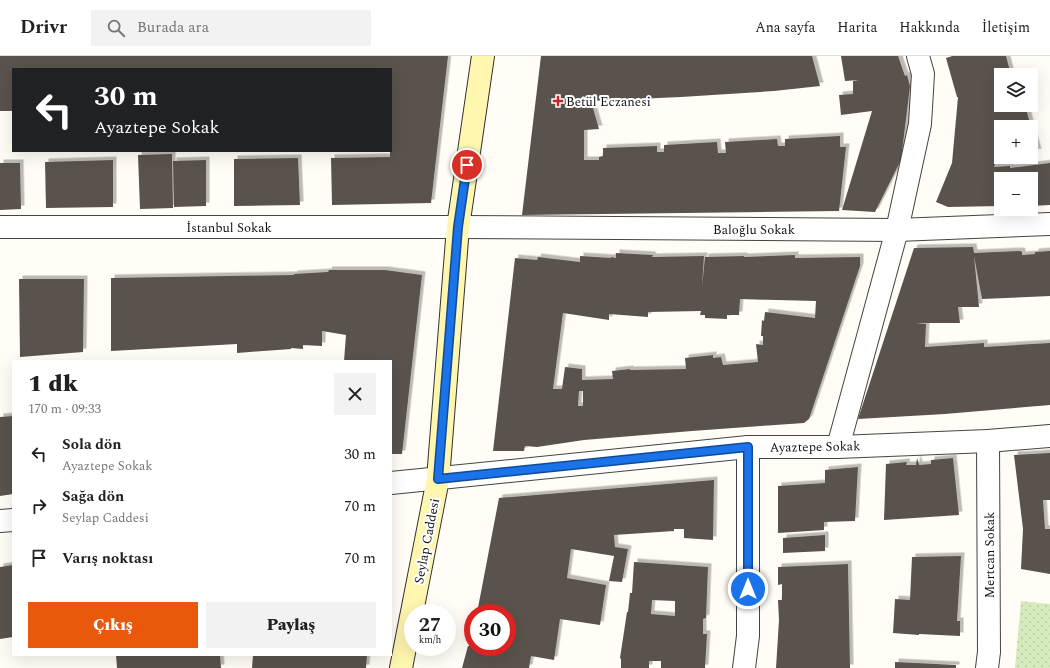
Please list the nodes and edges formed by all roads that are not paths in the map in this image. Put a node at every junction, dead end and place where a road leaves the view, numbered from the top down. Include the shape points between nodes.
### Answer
1 (483, 56) edge
2 (918, 56) edge
3 (1050, 224) edge
4 (0, 227) edge
5 (458, 227) junction
6 (897, 230) junction
7 (1050, 436) edge
8 (988, 441) junction
9 (748, 447) junction
10 (838, 447) junction
11 (438, 479) junction
12 (392, 483) edge
13 (12, 520) edge
14 (0, 521) edge
15 (401, 668) edge
16 (744, 668) edge
17 (987, 668) edge

1 - 5 main road, Seylap Caddesi
2 - 6 street via 923,74 920,124
3 - 6 street, Baloğlu Sokak
4 - 5 street, İstanbul Sokak
5 - 6 street, Baloğlu Sokak
5 - 11 main road, Seylap Caddesi
6 - 10 street
7 - 8 street, Ayaztepe Sokak
8 - 10 street, Ayaztepe Sokak
8 - 17 street, Mertcan Sokak
9 - 10 street, Ayaztepe Sokak
9 - 11 street, Ayaztepe Sokak
9 - 16 street via 748,636
11 - 12 street, Ayaztepe Sokak
11 - 15 main road, Seylap Caddesi
13 - 14 street

